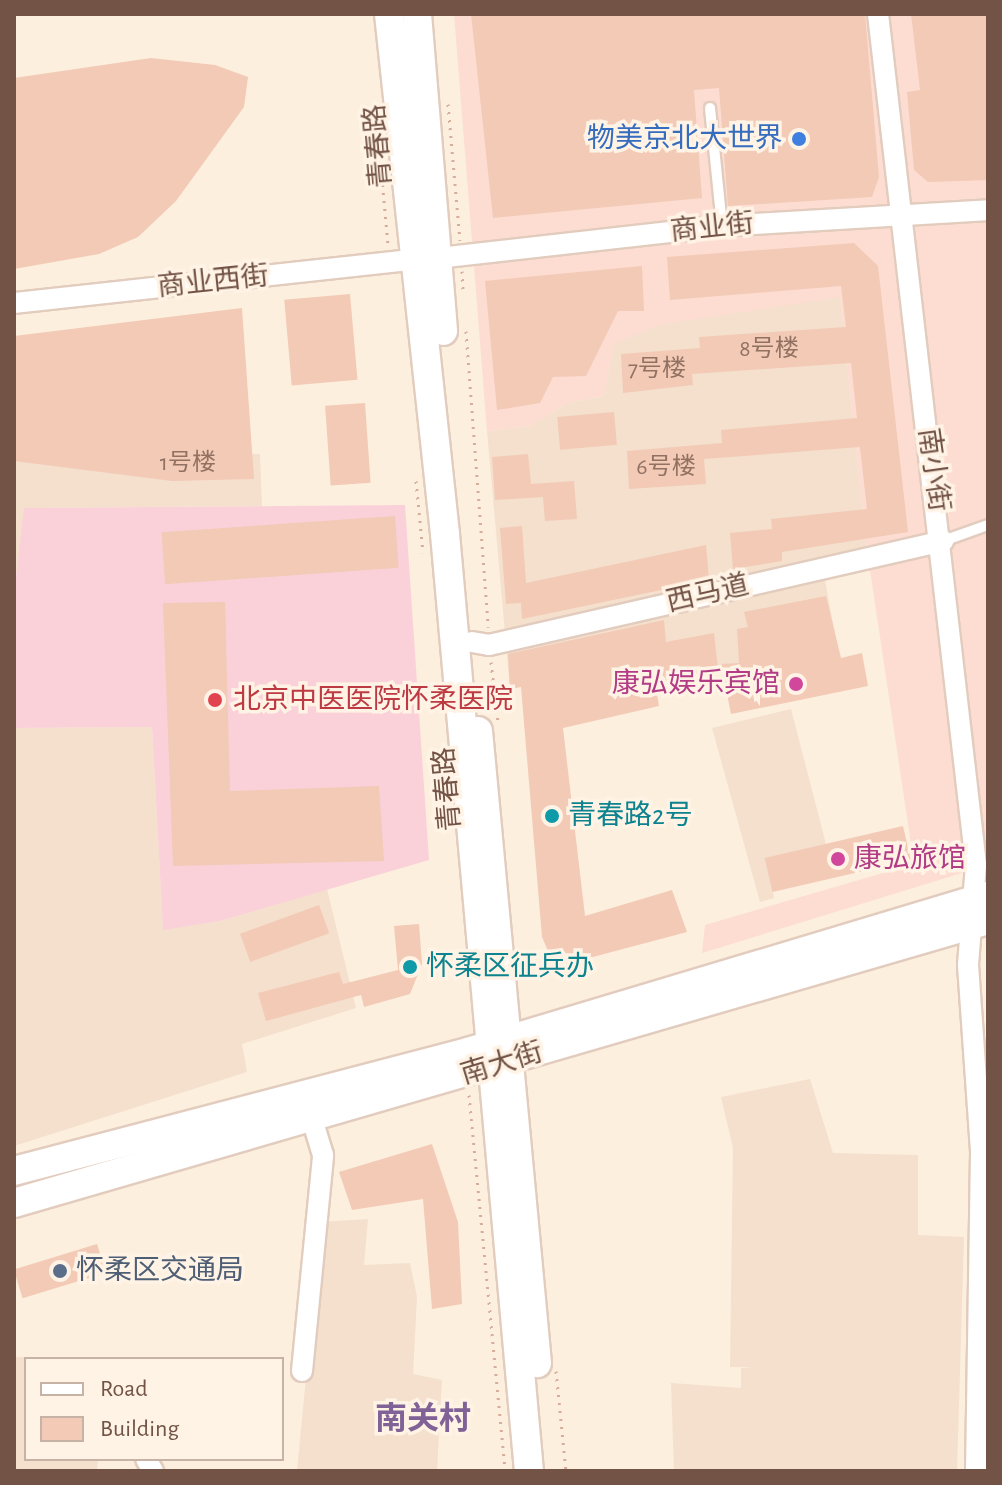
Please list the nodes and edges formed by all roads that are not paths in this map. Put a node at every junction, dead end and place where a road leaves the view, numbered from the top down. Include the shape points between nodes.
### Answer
1 (389, 14) edge
2 (417, 14) edge
3 (878, 14) edge
4 (710, 108) dead end
5 (988, 210) edge
6 (898, 213) junction
7 (722, 226) junction
8 (413, 260) junction
9 (14, 303) edge
10 (988, 525) edge
11 (943, 541) junction
12 (472, 642) junction
13 (979, 911) edge
14 (493, 1057) junction
15 (312, 1119) junction
16 (14, 1171) edge
17 (14, 1203) edge
18 (302, 1371) dead end
19 (529, 1471) edge
20 (547, 1471) edge
21 (976, 1471) edge

1 - 8 main road, 青春路
2 - 8 main road, 青春路
3 - 6 street, 南小街
4 - 7 lane
5 - 6 street, 商业街
6 - 7 street, 商业街
6 - 11 street, 南小街
7 - 8 street, 商业街
8 - 9 street, 商业西街
8 - 12 main road, 青春路
8 - 14 main road, 青春路 via 445,534
10 - 11 lane
11 - 12 street, 西马道 via 489,645
11 - 13 street, 南小街
12 - 14 main road, 青春路
13 - 14 main road, 南大街
13 - 21 street, 南小街
14 - 15 main road, 南大街
14 - 16 main road, 南大街
14 - 19 main road, 青春路
14 - 20 main road, 青春路
15 - 17 main road, 南大街
15 - 18 street via 323,1155

